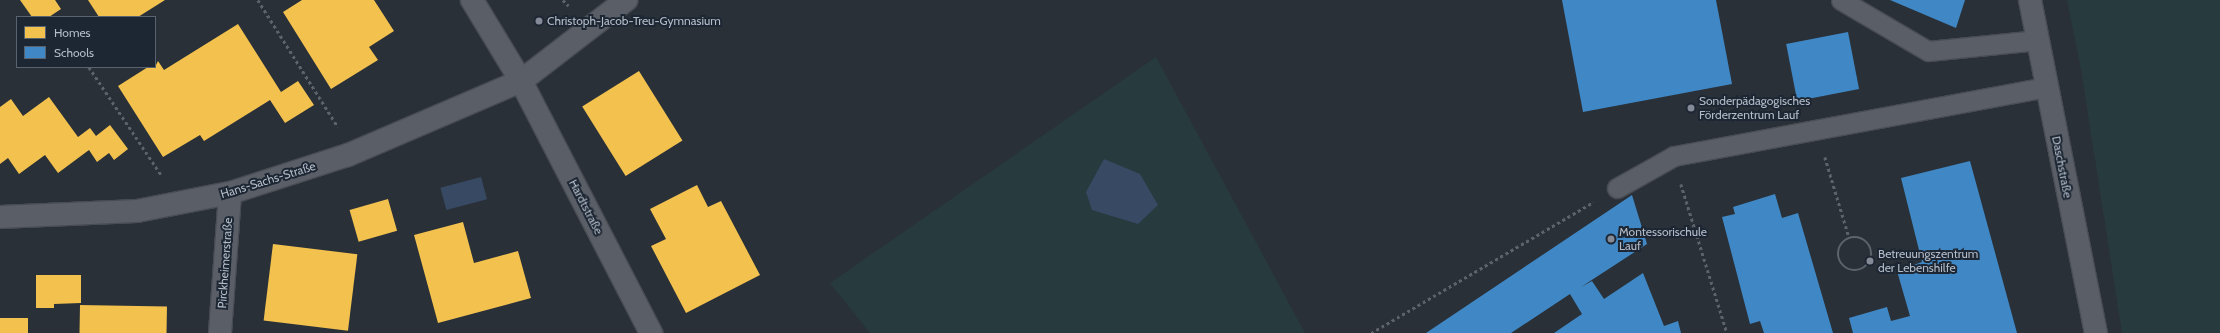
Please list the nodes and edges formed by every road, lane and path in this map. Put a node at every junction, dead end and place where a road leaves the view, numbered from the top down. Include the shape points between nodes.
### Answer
1 (258, 0) edge
2 (472, 0) edge
3 (563, 0) edge
4 (626, 0) edge
5 (1841, 0) edge
6 (2030, 0) edge
7 (572, 9) dead end
8 (2038, 40) junction
9 (90, 68) edge
10 (521, 81) junction
11 (2046, 87) junction
12 (1816, 130) junction
13 (354, 153) junction
14 (1674, 156) junction
15 (1617, 188) joint
16 (230, 194) junction
17 (181, 202) junction
18 (0, 217) edge
19 (1849, 237) junction
20 (220, 333) edge
21 (651, 333) edge
22 (1371, 333) edge
23 (1727, 333) edge
24 (2096, 333) edge

1 - 13 path
2 - 10 street, Hardtstraße
3 - 7 path
4 - 10 street
5 - 8 lane via 1928,51
6 - 8 street, Daschstraße
8 - 11 street, Daschstraße
9 - 17 path
10 - 13 street, Hans-Sachs-Straße
10 - 21 street, Hardtstraße
11 - 12 lane
11 - 24 street, Daschstraße
12 - 14 lane
12 - 19 path
13 - 16 street, Hans-Sachs-Straße
14 - 15 lane
14 - 23 path
15 - 22 path
16 - 17 street, Hans-Sachs-Straße
16 - 20 street, Pirckheimerstraße
17 - 18 street, Hans-Sachs-Straße via 137,211
19 - 19 path via 1863,238 1872,248 1871,261 1861,271 1846,269 1838,260 1839,246

